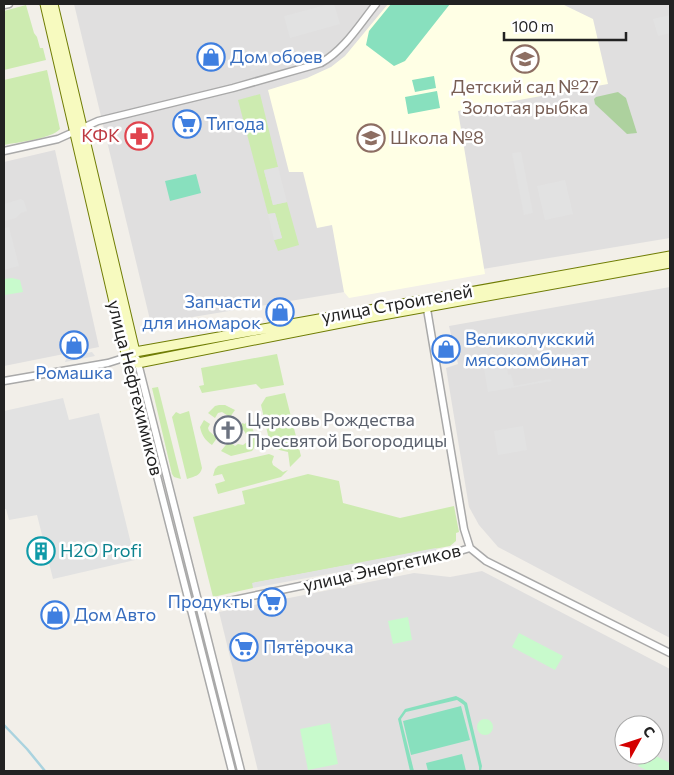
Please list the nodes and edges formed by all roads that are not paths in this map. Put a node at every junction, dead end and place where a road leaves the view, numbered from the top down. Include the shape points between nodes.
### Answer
1 (9, 4) edge
2 (45, 4) edge
3 (53, 4) edge
4 (376, 4) edge
5 (4, 5) edge
6 (78, 129) junction
7 (4, 151) edge
8 (670, 256) edge
9 (670, 263) edge
10 (426, 304) junction
11 (135, 352) junction
12 (127, 358) junction
13 (138, 363) junction
14 (4, 381) edge
15 (470, 548) junction
16 (200, 607) junction
17 (190, 609) junction
18 (670, 653) edge
19 (232, 771) edge
20 (241, 771) edge

1 - 5 street
2 - 6 street, улица Нефтехимиков
3 - 6 street
4 - 6 street via 344,44 321,63
6 - 7 street via 58,139
6 - 11 street
6 - 12 street, улица Нефтехимиков
8 - 10 street, улица Строителей
9 - 10 street, улица Строителей
10 - 11 street, улица Строителей
10 - 13 street, улица Строителей
10 - 15 street via 464,529
11 - 12 street, улица Строителей
11 - 13 street
12 - 13 street
12 - 14 street, улица Строителей
12 - 17 street, улица Нефтехимиков
13 - 16 street
15 - 16 street, улица Энергетиков
15 - 18 street, улица Энергетиков via 486,561
16 - 17 street, улица Энергетиков
16 - 20 street
17 - 19 street, улица Нефтехимиков

